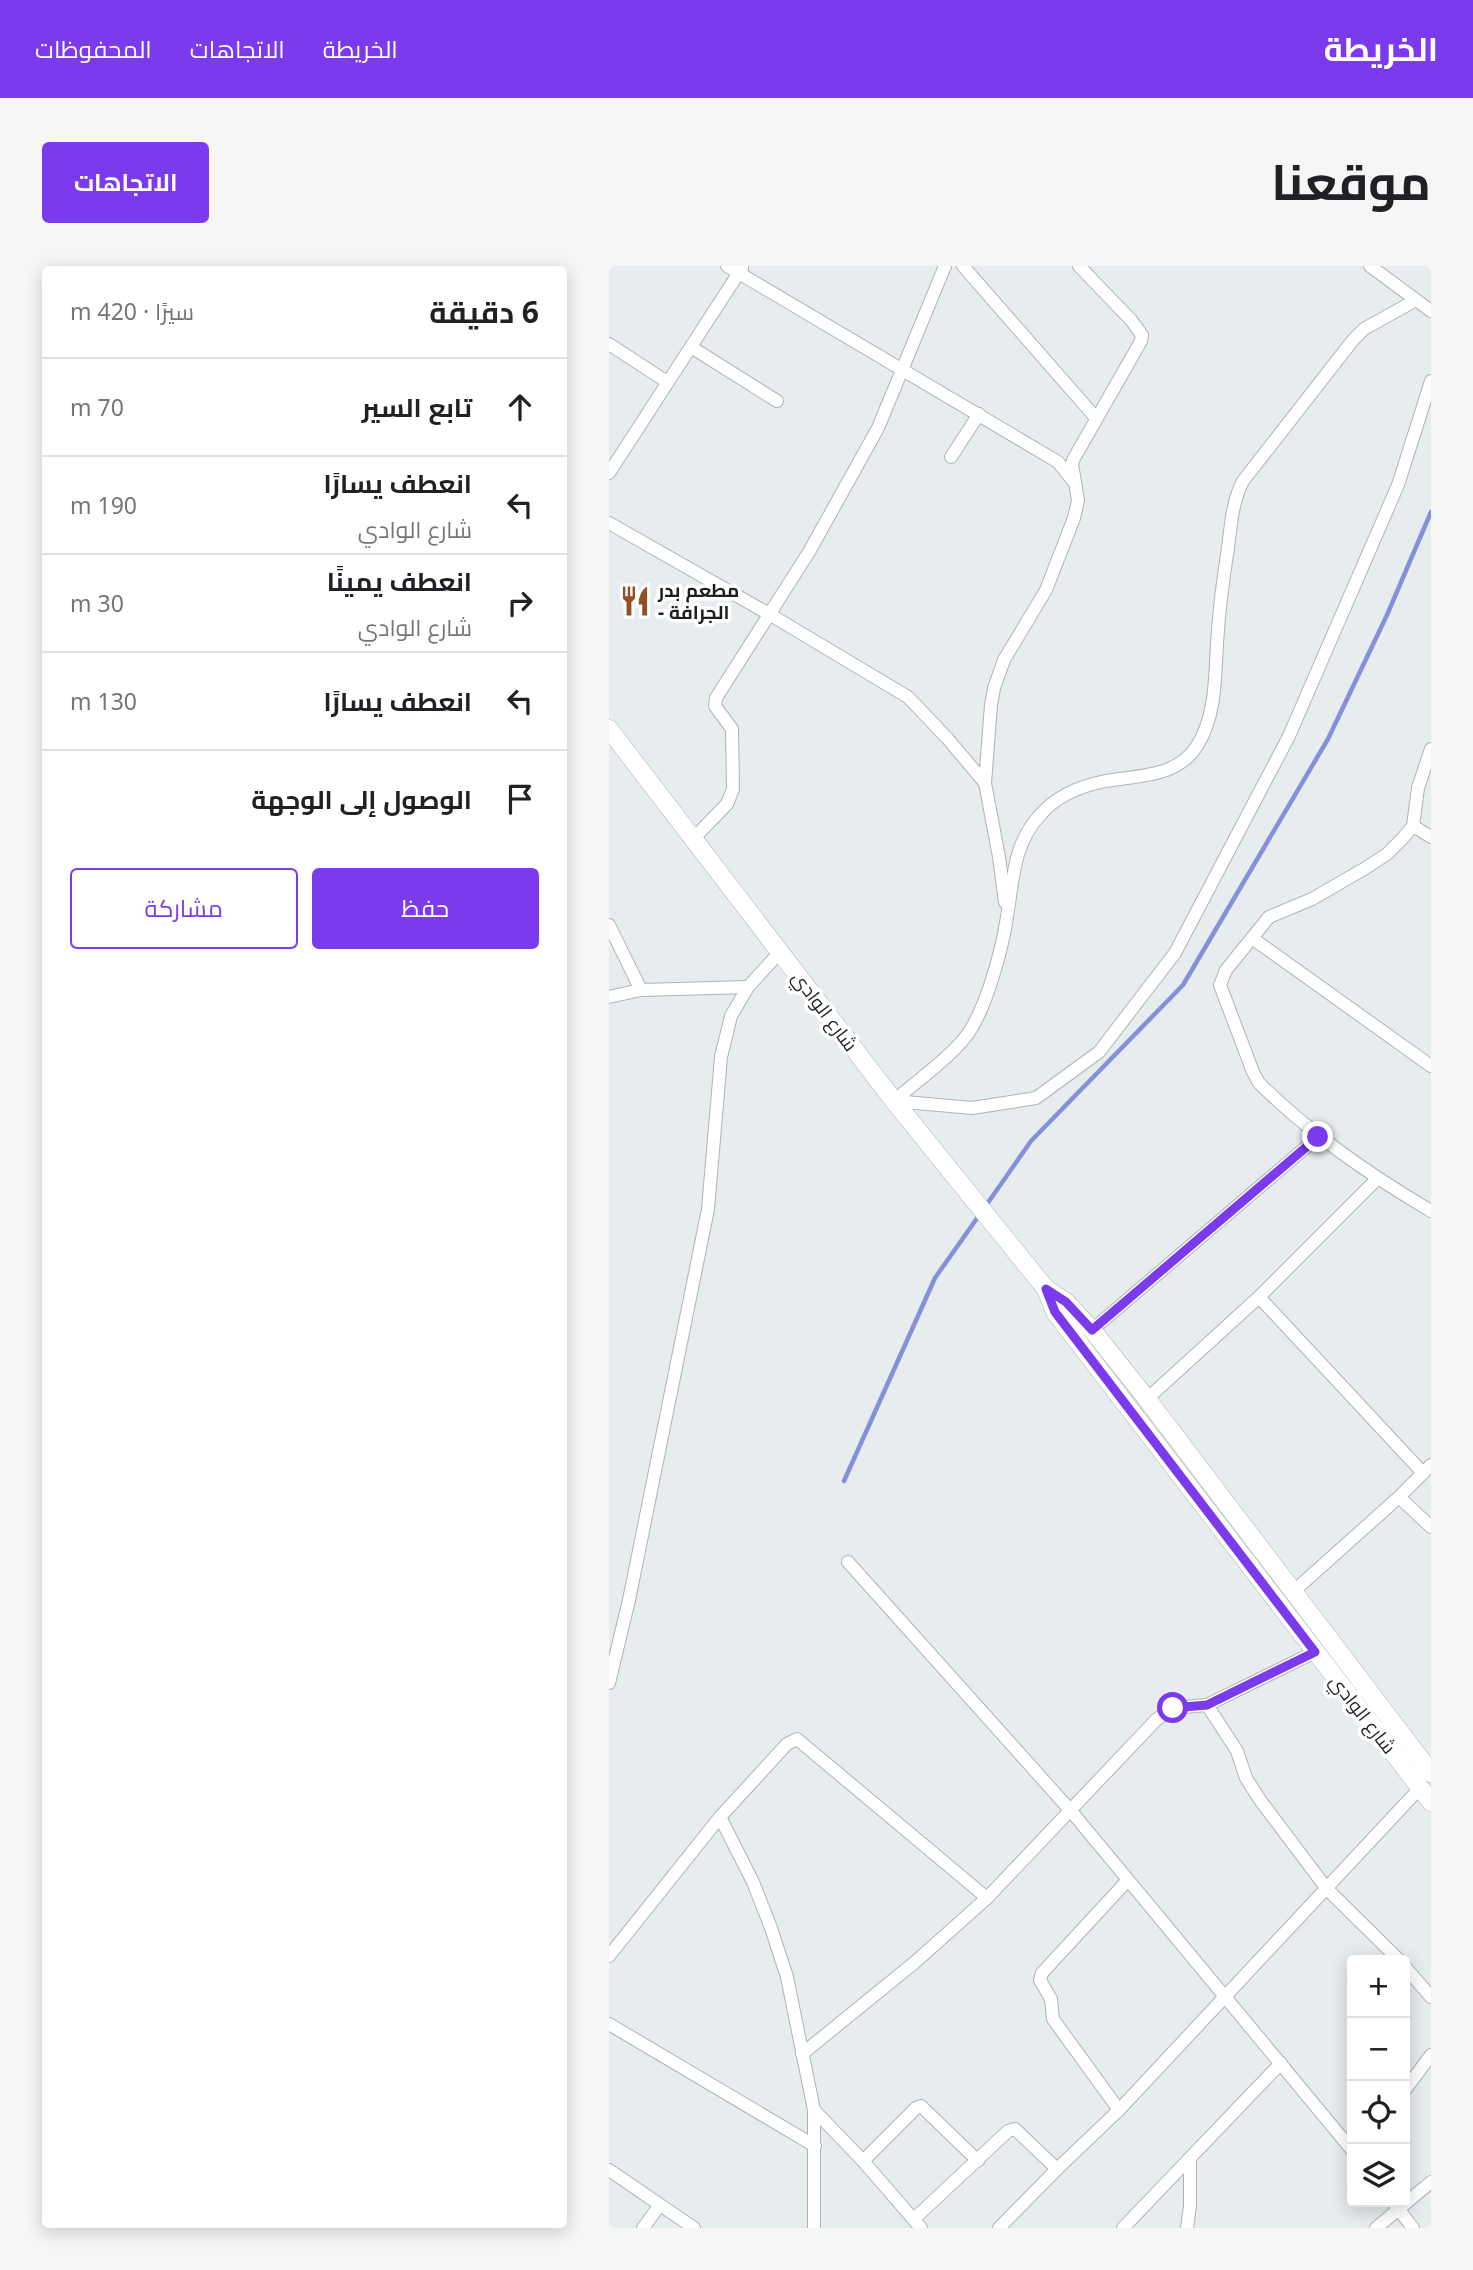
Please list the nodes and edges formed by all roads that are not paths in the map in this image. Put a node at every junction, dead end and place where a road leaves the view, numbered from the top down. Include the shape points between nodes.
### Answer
1 (946, 266) edge
2 (963, 266) edge
3 (1079, 266) edge
4 (1370, 266) edge
5 (736, 268) edge
6 (1416, 300) junction
7 (1431, 311) edge
8 (609, 344) edge
9 (691, 347) junction
10 (901, 369) junction
11 (1431, 381) edge
12 (667, 382) junction
13 (777, 401) dead end
14 (979, 414) junction
15 (1431, 414) edge
16 (1096, 418) junction
17 (1417, 426) junction
18 (951, 457) dead end
19 (609, 473) edge
20 (1077, 486) junction
21 (609, 523) edge
22 (769, 614) junction
23 (609, 729) edge
24 (1431, 749) edge
25 (985, 783) junction
26 (1413, 826) junction
27 (1431, 837) edge
28 (693, 839) junction
29 (609, 925) edge
30 (1006, 927) junction
31 (1252, 938) junction
32 (780, 952) junction
33 (748, 987) junction
34 (641, 990) junction
35 (609, 997) edge
36 (1431, 1066) edge
37 (894, 1101) junction
38 (1318, 1137) junction
39 (1377, 1179) junction
40 (1431, 1211) edge
41 (1046, 1289) junction
42 (1259, 1297) junction
43 (1092, 1330) junction
44 (1147, 1399) junction
45 (1427, 1469) edge
46 (1399, 1497) junction
47 (1431, 1527) edge
48 (848, 1562) dead end
49 (1294, 1591) junction
50 (1315, 1652) junction
51 (609, 1683) edge
52 (1207, 1705) junction
53 (1427, 1775) edge
54 (1071, 1811) junction
55 (720, 1817) junction
56 (1127, 1881) junction
57 (1327, 1889) junction
58 (987, 1898) junction
59 (1394, 1955) edge
60 (609, 1956) edge
61 (1410, 1973) edge
62 (1226, 1997) junction
63 (1431, 1997) edge
64 (610, 2028) edge
65 (802, 2054) junction
66 (1431, 2055) edge
67 (1281, 2063) junction
68 (1410, 2083) edge
69 (814, 2110) junction
70 (1119, 2110) junction
71 (1347, 2144) edge
72 (815, 2146) junction
73 (1189, 2160) junction
74 (863, 2161) junction
75 (978, 2161) junction
76 (1057, 2168) junction
77 (609, 2170) edge
78 (1431, 2182) edge
79 (1410, 2197) edge
80 (659, 2206) junction
81 (1396, 2207) edge
82 (1398, 2207) edge
83 (918, 2224) edge
84 (643, 2228) edge
85 (694, 2228) edge
86 (814, 2228) edge
87 (999, 2228) edge
88 (1123, 2228) edge
89 (1187, 2228) edge
90 (1376, 2228) edge
91 (1413, 2228) edge

1 - 10 street
2 - 16 street
3 - 16 street via 1142,335
4 - 6 street
5 - 9 street
5 - 10 street
6 - 7 street
6 - 30 street via 1353,340 1235,496 1214,696 1197,746 1184,760 1154,775 1098,783 1054,801 1027,832 1017,852
8 - 12 street
9 - 12 street
9 - 13 street
10 - 14 street
10 - 22 street via 878,428 840,499
11 - 17 street
12 - 19 street
14 - 18 street
14 - 20 street via 1058,462
15 - 17 street
16 - 20 street via 1072,464
17 - 37 street via 1398,485 1289,736 1175,953 1099,1052 1036,1098 972,1108
20 - 25 street via 1074,518 1046,590 994,688
21 - 22 street
22 - 25 street via 908,697
22 - 28 street via 716,698 715,706 732,729 733,789 727,804
23 - 28 main road, شارع الوادي
24 - 26 street via 1418,788
25 - 30 street via 1003,882
26 - 27 street
26 - 31 street via 1376,862 1269,918
28 - 32 main road, شارع الوادي
29 - 34 street
30 - 37 street via 981,1010 970,1030
31 - 36 street
31 - 38 street via 1220,985 1259,1083
32 - 33 street
32 - 37 main road, شارع الوادي
33 - 34 street
33 - 51 street via 731,1016 721,1057 708,1209
34 - 35 street
37 - 41 main road, شارع الوادي
38 - 39 street
38 - 43 street
39 - 40 street
39 - 42 street
41 - 43 main road, شارع الوادي via 1066,1302
41 - 50 main road, شارع الوادي via 1055,1312
42 - 44 street
42 - 45 street
43 - 44 main road, شارع الوادي
44 - 49 main road, شارع الوادي
45 - 46 street
46 - 47 street
46 - 49 street
48 - 54 street
49 - 53 main road, شارع الوادي
50 - 52 street
50 - 53 main road, شارع الوادي
52 - 54 street via 1173,1708 1156,1720
52 - 57 street via 1237,1751 1246,1778
53 - 57 street
54 - 56 street
54 - 58 street
55 - 58 street via 787,1744 797,1739
55 - 60 street
55 - 65 street via 772,1928
56 - 62 street
56 - 70 street via 1040,1980 1051,1999 1053,2019
57 - 59 street
57 - 62 street
58 - 65 street
61 - 63 street
62 - 67 street
62 - 70 street
64 - 72 street
65 - 69 street
66 - 68 street
67 - 71 street
67 - 73 street
69 - 72 street
69 - 74 street
70 - 76 street
72 - 86 street
73 - 88 street
73 - 89 street
74 - 75 street via 921,2106
74 - 83 street
75 - 76 street via 1015,2129
75 - 83 street
76 - 87 street
77 - 80 street
78 - 79 street
80 - 84 street
80 - 85 street
81 - 90 street
82 - 91 street

